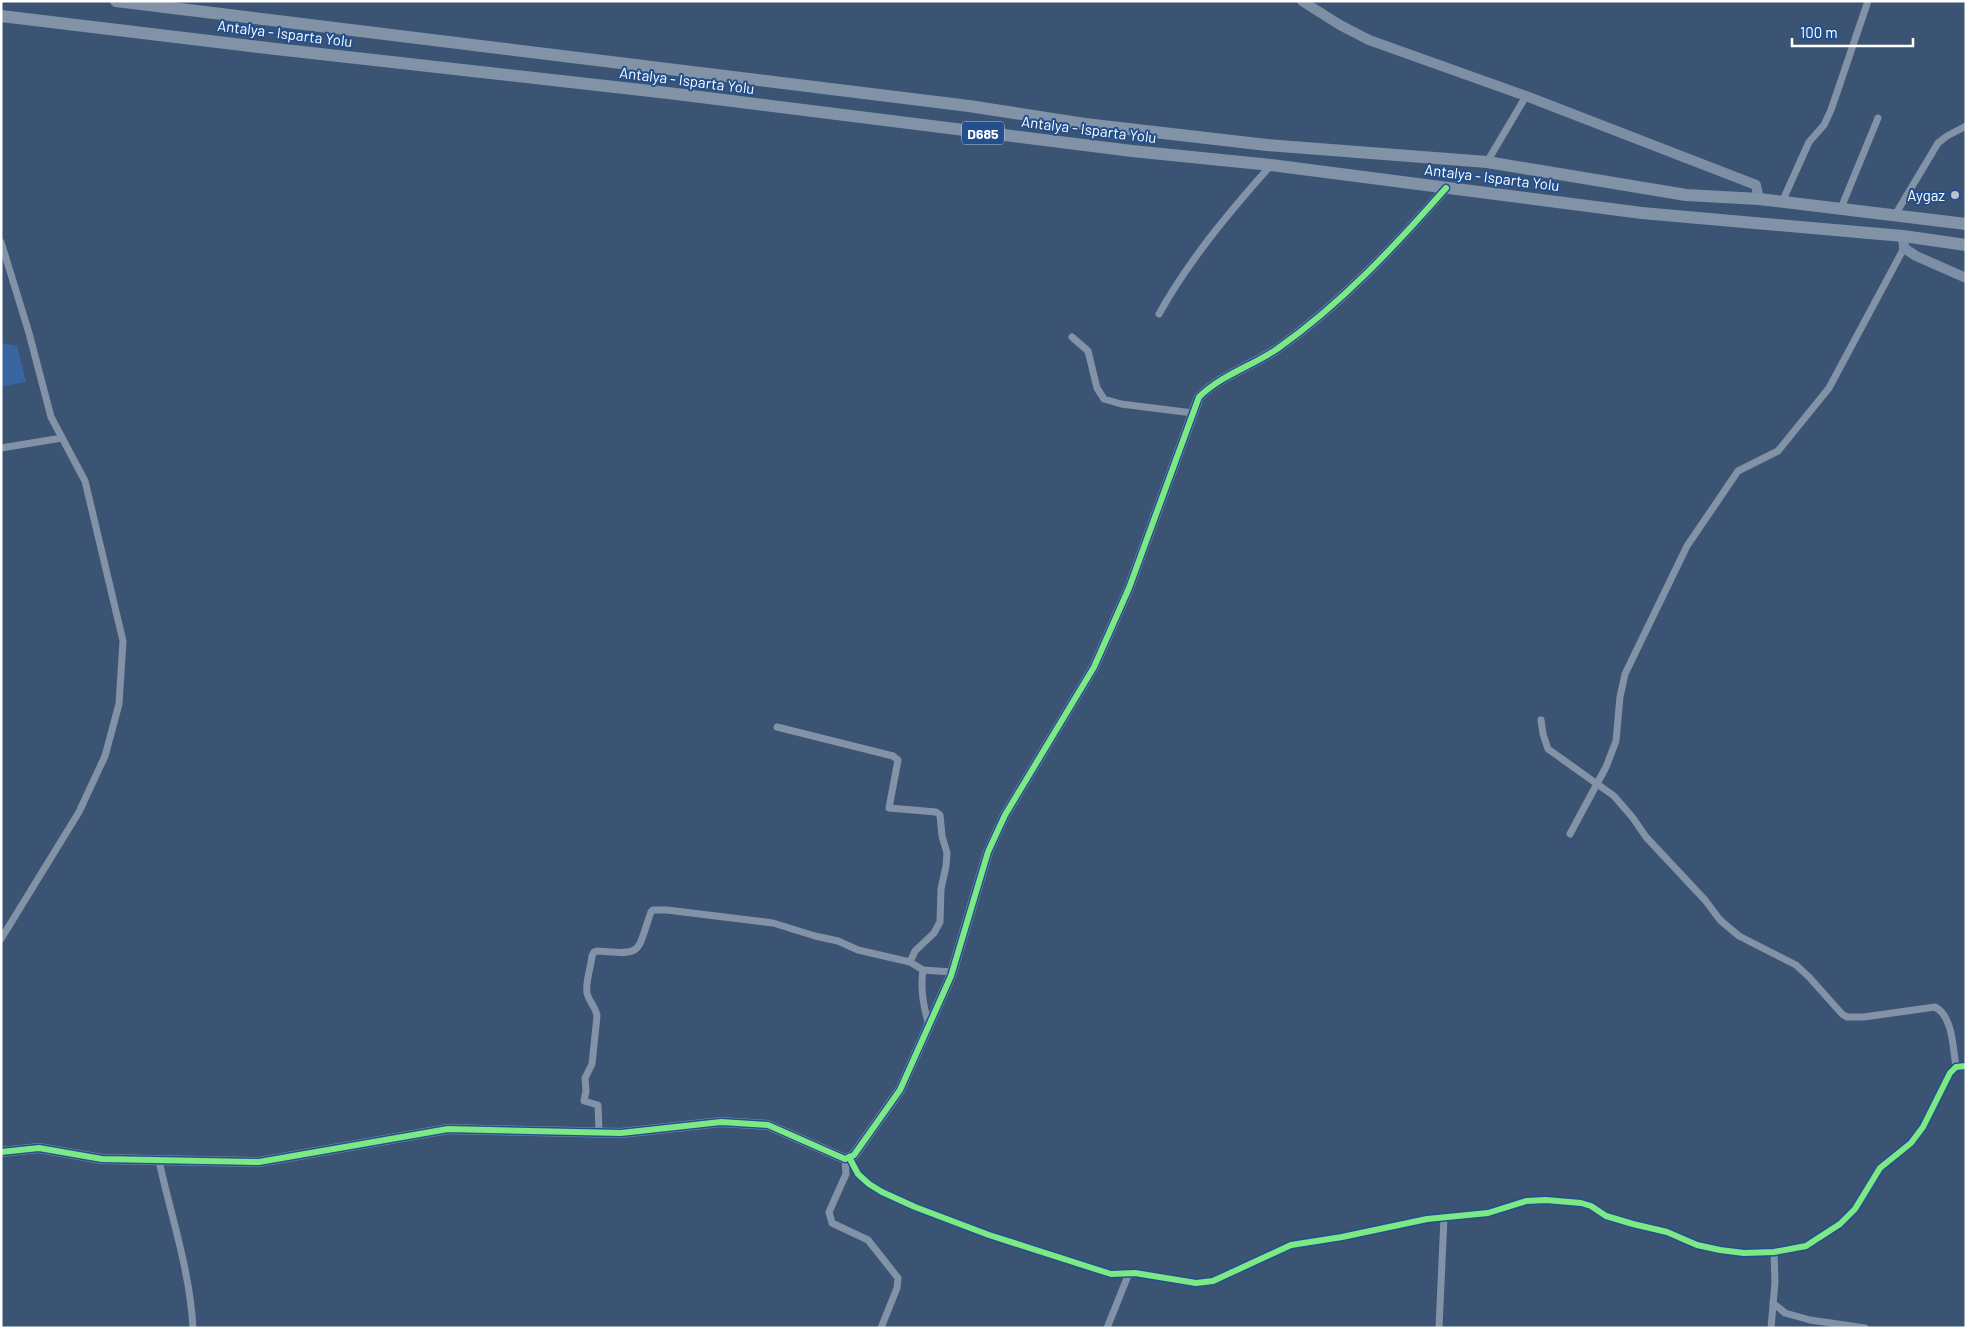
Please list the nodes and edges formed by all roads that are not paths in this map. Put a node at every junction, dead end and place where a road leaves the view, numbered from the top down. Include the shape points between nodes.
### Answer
1 (116, 1) edge
2 (1302, 1) edge
3 (1868, 1) edge
4 (1, 16) edge
5 (1526, 96) junction
6 (1878, 118) dead end
7 (1966, 126) edge
8 (1487, 162) junction
9 (1271, 164) junction
10 (1446, 188) junction
11 (1758, 200) junction
12 (1782, 202) junction
13 (1841, 208) junction
14 (1895, 215) junction
15 (1966, 224) edge
16 (1, 242) edge
17 (1903, 242) junction
18 (1966, 245) edge
19 (1966, 278) edge
20 (1159, 314) dead end
21 (1072, 337) dead end
22 (1193, 413) junction
23 (62, 438) junction
24 (1, 448) edge
25 (1541, 720) dead end
26 (777, 726) dead end
27 (1597, 784) junction
28 (1570, 834) dead end
29 (1, 939) edge
30 (910, 962) junction
31 (923, 970) junction
32 (952, 972) junction
33 (929, 1025) junction
34 (1966, 1066) edge
35 (1956, 1067) junction
36 (599, 1132) junction
37 (1, 1152) edge
38 (847, 1158) junction
39 (159, 1161) junction
40 (1444, 1217) junction
41 (1774, 1252) junction
42 (1129, 1273) junction
43 (1773, 1303) junction
44 (193, 1328) edge
45 (881, 1328) edge
46 (1107, 1328) edge
47 (1439, 1328) edge
48 (1771, 1328) edge
49 (1865, 1328) edge

1 - 8 highway, Antalya - Isparta Yolu / D685 via 969,106 1104,126 1267,145
2 - 5 street via 1369,40
3 - 12 street via 1831,110 1824,125 1809,142
4 - 9 highway, Antalya - Isparta Yolu / D685 via 668,93 1122,150
5 - 8 street
5 - 11 street via 1756,186
6 - 13 street
7 - 14 street via 1938,143
8 - 11 highway, Antalya - Isparta Yolu / D685 via 1686,195
9 - 10 highway, Antalya - Isparta Yolu / D685
9 - 20 street via 1236,204
10 - 17 highway, Antalya - Isparta Yolu / D685
10 - 22 street via 1398,243 1330,307 1276,349 1212,384 1199,397
11 - 12 highway, Antalya - Isparta Yolu / D685
12 - 13 highway, Antalya - Isparta Yolu / D685
13 - 14 highway, Antalya - Isparta Yolu / D685
14 - 15 highway, Antalya - Isparta Yolu / D685
16 - 23 street via 51,417
17 - 18 highway, Antalya - Isparta Yolu / D685
17 - 19 street via 1916,256
17 - 27 street via 1829,388 1778,451 1738,471 1687,546 1625,674 1616,741
21 - 22 street via 1088,351 1097,388 1104,399
22 - 32 street via 1129,588 1094,667 1005,815 988,852
23 - 24 street
23 - 29 street via 85,481 123,641 119,704 105,756 79,812
25 - 27 street via 1548,749
26 - 30 street via 893,756 898,760 889,808 940,815 947,853 940,922 934,933 915,951
27 - 28 street
27 - 35 street via 1614,796 1720,920 1739,936 1796,965 1847,1018 1940,1009 1949,1026
30 - 31 street
30 - 36 street via 858,950 838,941 773,923 653,910 638,948 631,953 597,951 592,956 586,990 597,1016 584,1101 598,1106
31 - 32 street
31 - 33 street via 922,1000
32 - 33 street
33 - 38 street via 900,1090 854,1155
34 - 35 street
35 - 41 street via 1950,1072 1911,1143 1880,1168 1854,1209 1840,1224 1806,1246
36 - 38 street via 621,1133 721,1122 768,1125
36 - 39 street via 448,1129 259,1162
37 - 39 street via 39,1148 102,1159
38 - 42 street via 869,1184 915,1208 1111,1274
38 - 45 street via 846,1174 829,1212 832,1223 868,1240 898,1278
39 - 44 street via 172,1209
40 - 41 street via 1488,1213 1526,1201 1582,1203 1606,1216 1668,1232 1705,1247 1744,1253
40 - 42 street via 1291,1245 1213,1281 1196,1284
40 - 47 street
41 - 43 street
42 - 46 street
43 - 48 street
43 - 49 street via 1785,1313 1810,1320

